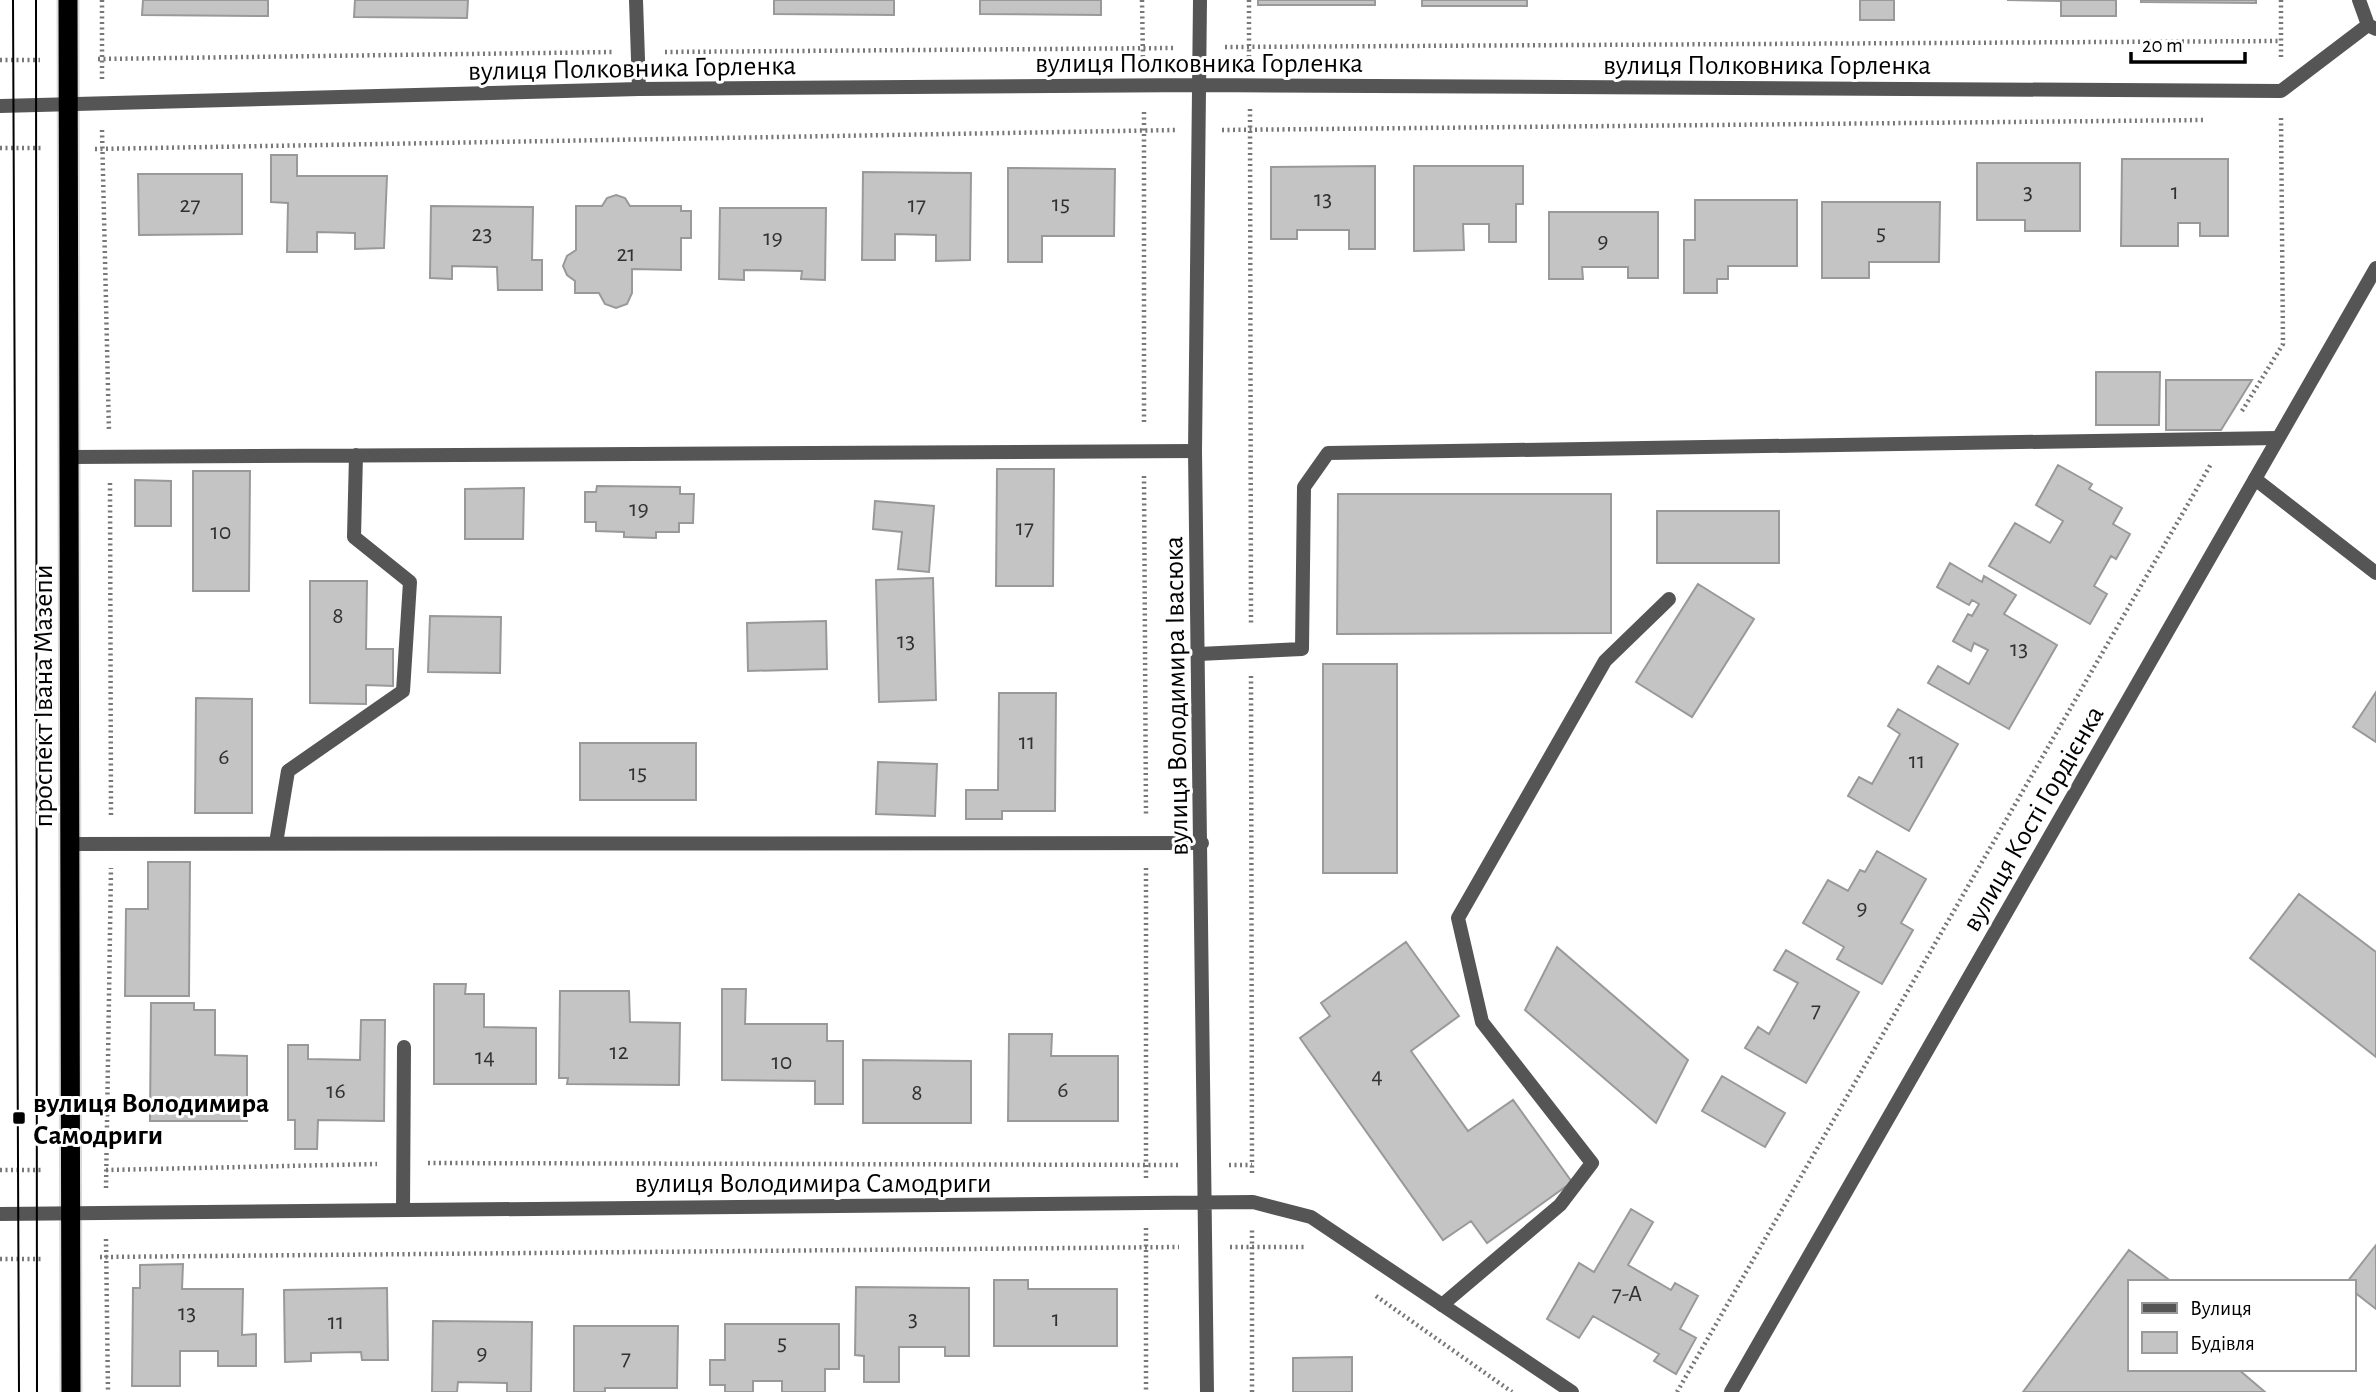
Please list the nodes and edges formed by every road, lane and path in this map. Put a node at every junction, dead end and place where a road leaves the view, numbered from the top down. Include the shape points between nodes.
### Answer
1 (68, 0) edge
2 (102, 0) edge
3 (636, 0) edge
4 (1142, 0) edge
5 (1200, 0) edge
6 (2281, 0) edge
7 (2359, 0) edge
8 (2372, 27) edge
9 (2281, 41) junction
10 (1200, 47) junction
11 (1143, 48) junction
12 (638, 52) junction
13 (68, 59) junction
14 (102, 59) junction
15 (0, 60) edge
16 (1200, 85) junction
17 (1143, 86) junction
18 (639, 89) junction
19 (2281, 91) junction
20 (68, 105) junction
21 (102, 105) junction
22 (0, 106) edge
23 (2281, 119) junction
24 (2211, 120) dead end
25 (2267, 120) dead end
26 (1144, 130) junction
27 (1199, 130) junction
28 (0, 148) edge
29 (68, 148) junction
30 (102, 149) junction
31 (2376, 268) edge
32 (2278, 438) junction
33 (2225, 439) junction
34 (1144, 451) junction
35 (1195, 451) junction
36 (356, 456) junction
37 (71, 457) junction
38 (110, 457) junction
39 (2255, 479) junction
40 (2376, 573) edge
41 (1669, 599) dead end
42 (1199, 654) junction
43 (276, 843) junction
44 (1146, 843) junction
45 (1202, 843) junction
46 (69, 844) junction
47 (111, 844) junction
48 (404, 1047) dead end
49 (403, 1163) junction
50 (1146, 1165) junction
51 (1206, 1165) junction
52 (1252, 1165) dead end
53 (0, 1170) edge
54 (71, 1170) junction
55 (106, 1170) junction
56 (1146, 1204) junction
57 (1206, 1204) junction
58 (403, 1210) junction
59 (106, 1212) junction
60 (71, 1213) junction
61 (0, 1214) edge
62 (1145, 1247) junction
63 (1206, 1247) junction
64 (1252, 1247) junction
65 (1317, 1254) dead end
66 (106, 1257) junction
67 (1371, 1293) dead end
68 (1442, 1305) junction
69 (71, 1392) edge
70 (108, 1392) edge
71 (1146, 1392) edge
72 (1208, 1392) edge
73 (1252, 1392) edge
74 (1512, 1392) edge
75 (1572, 1392) edge
76 (1678, 1392) edge
77 (1731, 1392) edge

1 - 13 highway, проспект Івана Мазепи
2 - 14 path
3 - 12 street
4 - 11 path
5 - 10 street, вулиця Володимира Івасюка
6 - 9 path
7 - 8 street
8 - 19 street
9 - 10 path
9 - 19 path
10 - 11 path
10 - 16 street, вулиця Володимира Івасюка
11 - 12 path
11 - 17 path
12 - 14 path
12 - 18 street
13 - 14 path
13 - 15 path
13 - 20 highway, проспект Івана Мазепи
14 - 21 path
16 - 17 street, вулиця Полковника Горленка
16 - 19 street, вулиця Полковника Горленка
16 - 27 street, вулиця Володимира Івасюка
17 - 18 street, вулиця Полковника Горленка
17 - 26 path
18 - 21 street, вулиця Полковника Горленка
19 - 23 path
20 - 21 street, вулиця Полковника Горленка
20 - 22 street, вулиця Полковника Горленка
20 - 29 highway, проспект Івана Мазепи
21 - 30 path
23 - 25 path
23 - 33 path via 2283,344
24 - 27 path
26 - 27 path
26 - 30 path
26 - 34 path
27 - 35 street, вулиця Володимира Івасюка
28 - 29 path
29 - 30 path
29 - 37 highway, проспект Івана Мазепи
30 - 38 path
31 - 32 street, вулиця Кості Гордієнка
32 - 33 street
32 - 39 street, вулиця Кості Гордієнка
33 - 42 street via 1328,453 1304,487 1303,649
33 - 76 path
34 - 35 street
34 - 36 street
34 - 44 path
35 - 42 street, вулиця Володимира Івасюка
36 - 38 street
36 - 43 street via 354,537 410,582 403,691 288,771
37 - 38 street
37 - 46 highway, проспект Івана Мазепи
38 - 47 path
39 - 40 street
39 - 77 street, вулиця Кості Гордієнка
41 - 68 street via 1605,661 1458,918 1482,1022 1592,1164 1560,1205
42 - 45 street, вулиця Володимира Івасюка
43 - 44 street
43 - 47 street
44 - 45 street
44 - 50 path
45 - 51 street, вулиця Володимира Івасюка
46 - 47 street
46 - 54 highway, проспект Івана Мазепи
47 - 55 path
48 - 49 street
49 - 50 path
49 - 55 path
49 - 58 street
50 - 51 path
50 - 56 path
51 - 52 path
51 - 57 street, вулиця Володимира Івасюка
53 - 54 path
54 - 55 path
54 - 60 highway, проспект Івана Мазепи
55 - 59 path
56 - 57 street, вулиця Володимира Самодриги
56 - 58 street, вулиця Володимира Самодриги
56 - 62 path
57 - 63 street, вулиця Володимира Івасюка
57 - 68 street, вулиця Володимира Самодриги via 1252,1202 1311,1217
58 - 59 street, вулиця Володимира Самодриги
59 - 60 street, вулиця Володимира Самодриги
59 - 66 path
60 - 61 street, вулиця Володимира Самодриги
60 - 69 highway, проспект Івана Мазепи
62 - 63 path
62 - 66 path
62 - 71 path
63 - 64 path
63 - 72 street, вулиця Володимира Івасюка
64 - 65 path via 1306,1247
64 - 73 path
66 - 70 path
67 - 74 path
68 - 75 street, вулиця Володимира Самодриги

